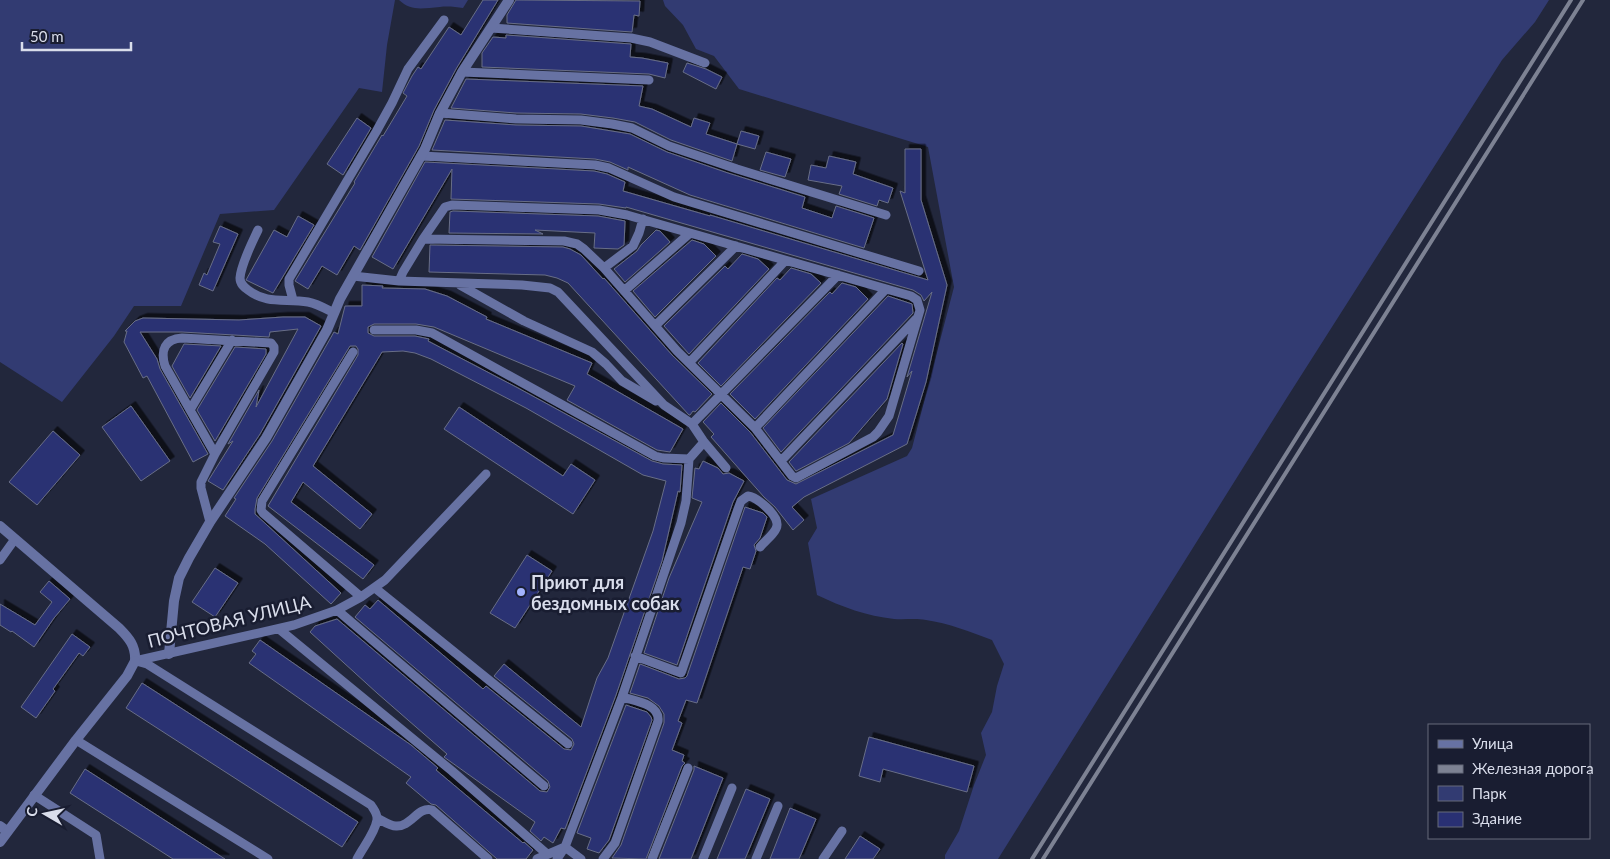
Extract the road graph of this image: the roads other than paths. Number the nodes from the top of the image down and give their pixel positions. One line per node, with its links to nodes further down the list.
1 (509, 0): 3 (street)
2 (444, 20): 24 (lane)
3 (491, 28): 4 (lane); 5 (street)
4 (705, 63)
5 (462, 72): 6 (lane); 7 (street)
6 (649, 80)
7 (440, 113): 8 (street); 9 (lane)
8 (420, 156): 17 (lane); 19 (street)
9 (886, 215)
10 (643, 219): 12 (lane); 13 (lane); 16 (lane)
11 (258, 230): 24 (lane)
12 (690, 232): 14 (lane); 23 (lane)
13 (423, 239): 16 (lane); 20 (lane)
14 (736, 246): 15 (lane); 27 (lane)
15 (785, 260): 18 (lane); 31 (lane)
16 (604, 268): 23 (lane)
17 (919, 271)
18 (838, 275): 22 (lane); 32 (lane)
19 (353, 276): 20 (lane); 25 (street)
20 (399, 281): 21 (lane)
21 (457, 283): 33 (lane); 33 (lane)
22 (886, 289): 26 (lane); 36 (lane)
23 (624, 291): 27 (lane)
24 (293, 300): 25 (lane)
25 (334, 312): 43 (street)
26 (918, 317): 40 (lane); 40 (lane)
27 (656, 325): 31 (lane)
28 (374, 330): 39 (lane)
29 (232, 340): 34 (lane); 34 (lane); 38 (lane)
30 (353, 352): 49 (lane)
31 (689, 363): 32 (lane)
32 (722, 394): 35 (lane); 36 (lane)
33 (664, 405): 35 (lane)
34 (190, 410): 38 (lane)
35 (692, 424): 37 (lane)
36 (755, 428): 40 (lane)
37 (704, 442): 39 (lane); 41 (lane)
38 (215, 454): 43 (lane)
39 (689, 459): 53 (lane)
40 (781, 461)
41 (726, 468)
42 (486, 474): 48 (lane, ПОЧТОВАЯ УЛИЦА)
43 (210, 522): 52 (street)
44 (0, 526): 45 (street)
45 (15, 539): 47 (lane); 54 (street)
46 (760, 547): 53 (lane)
47 (0, 560)
48 (375, 588): 49 (lane, ПОЧТОВАЯ УЛИЦА); 57 (lane)
49 (362, 597): 50 (lane, ПОЧТОВАЯ УЛИЦА)
50 (337, 610): 51 (lane, ПОЧТОВАЯ УЛИЦА); 59 (lane)
51 (279, 629): 52 (lane, ПОЧТОВАЯ УЛИЦА); 68 (lane)
52 (169, 654): 54 (lane, ПОЧТОВАЯ УЛИЦА)
53 (635, 656): 55 (lane)
54 (136, 657): 56 (street); 63 (lane)
55 (622, 697): 67 (lane); 76 (lane)
56 (76, 740): 61 (street); 70 (lane)
57 (568, 744)
58 (688, 768): 77 (lane)
59 (544, 786)
60 (732, 788): 78 (lane)
61 (34, 795): 64 (street); 69 (lane)
62 (778, 806): 79 (lane)
63 (377, 818): 71 (lane); 72 (lane)
64 (4, 829): 66 (street)
65 (842, 831): 80 (lane)
66 (0, 842)
67 (565, 847): 68 (lane); 74 (lane); 75 (lane)
68 (547, 854): 73 (lane)
69 (100, 859)
70 (268, 859)
71 (357, 859)
72 (488, 859)
73 (537, 859)
74 (557, 859)
75 (581, 859)
76 (603, 859)
77 (652, 859)
78 (703, 859)
79 (756, 859)
80 (823, 859)

